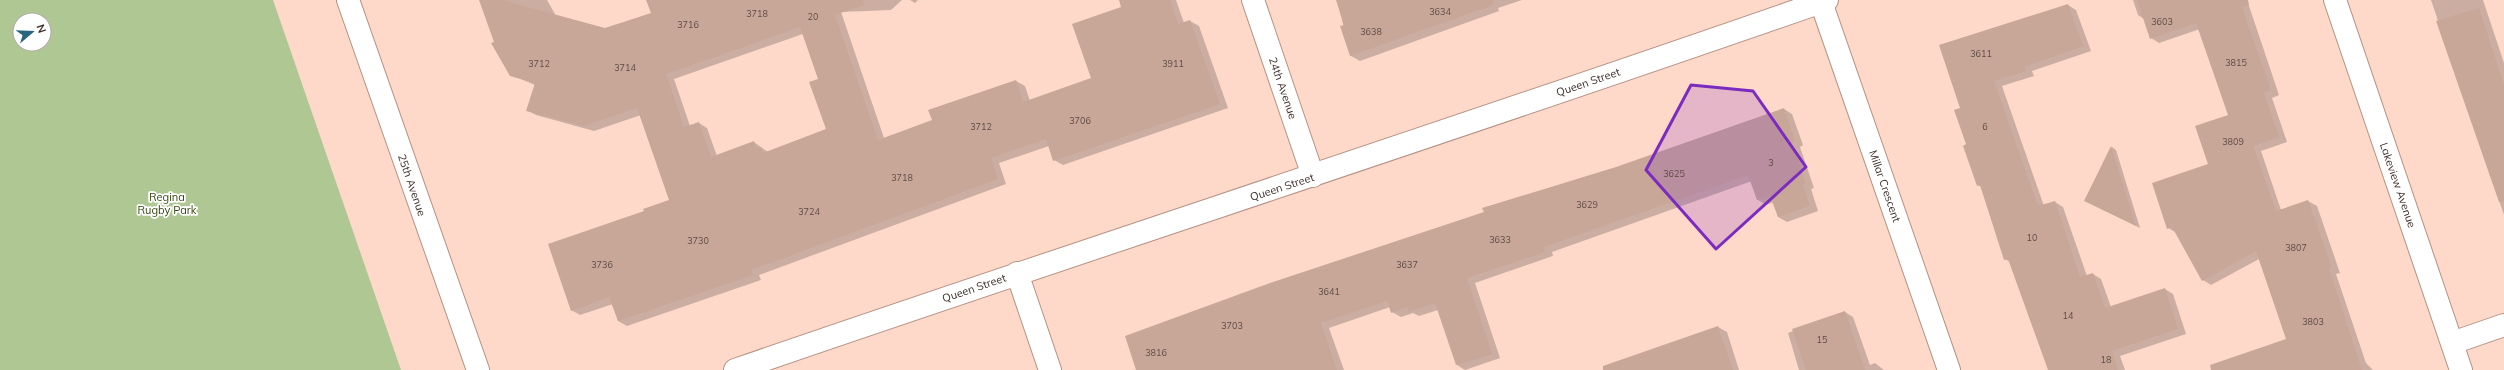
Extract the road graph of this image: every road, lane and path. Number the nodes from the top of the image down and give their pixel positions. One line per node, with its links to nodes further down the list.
1 (348, 0): 9 (street, 25th Avenue)
2 (1253, 0): 5 (street, 24th Avenue)
3 (2335, 0): 8 (street, Lakeview Avenue)
4 (1824, 1): 5 (street, Queen Street); 12 (street, Millar Crescent)
5 (1313, 176): 6 (street, Queen Street)
6 (1017, 273): 10 (street, Queen Street); 11 (street)
7 (2504, 325): 8 (street)
8 (2452, 343): 13 (street, Lakeview Avenue)
9 (478, 370)
10 (735, 370)
11 (1050, 370)
12 (1949, 370)
13 (2461, 370)

